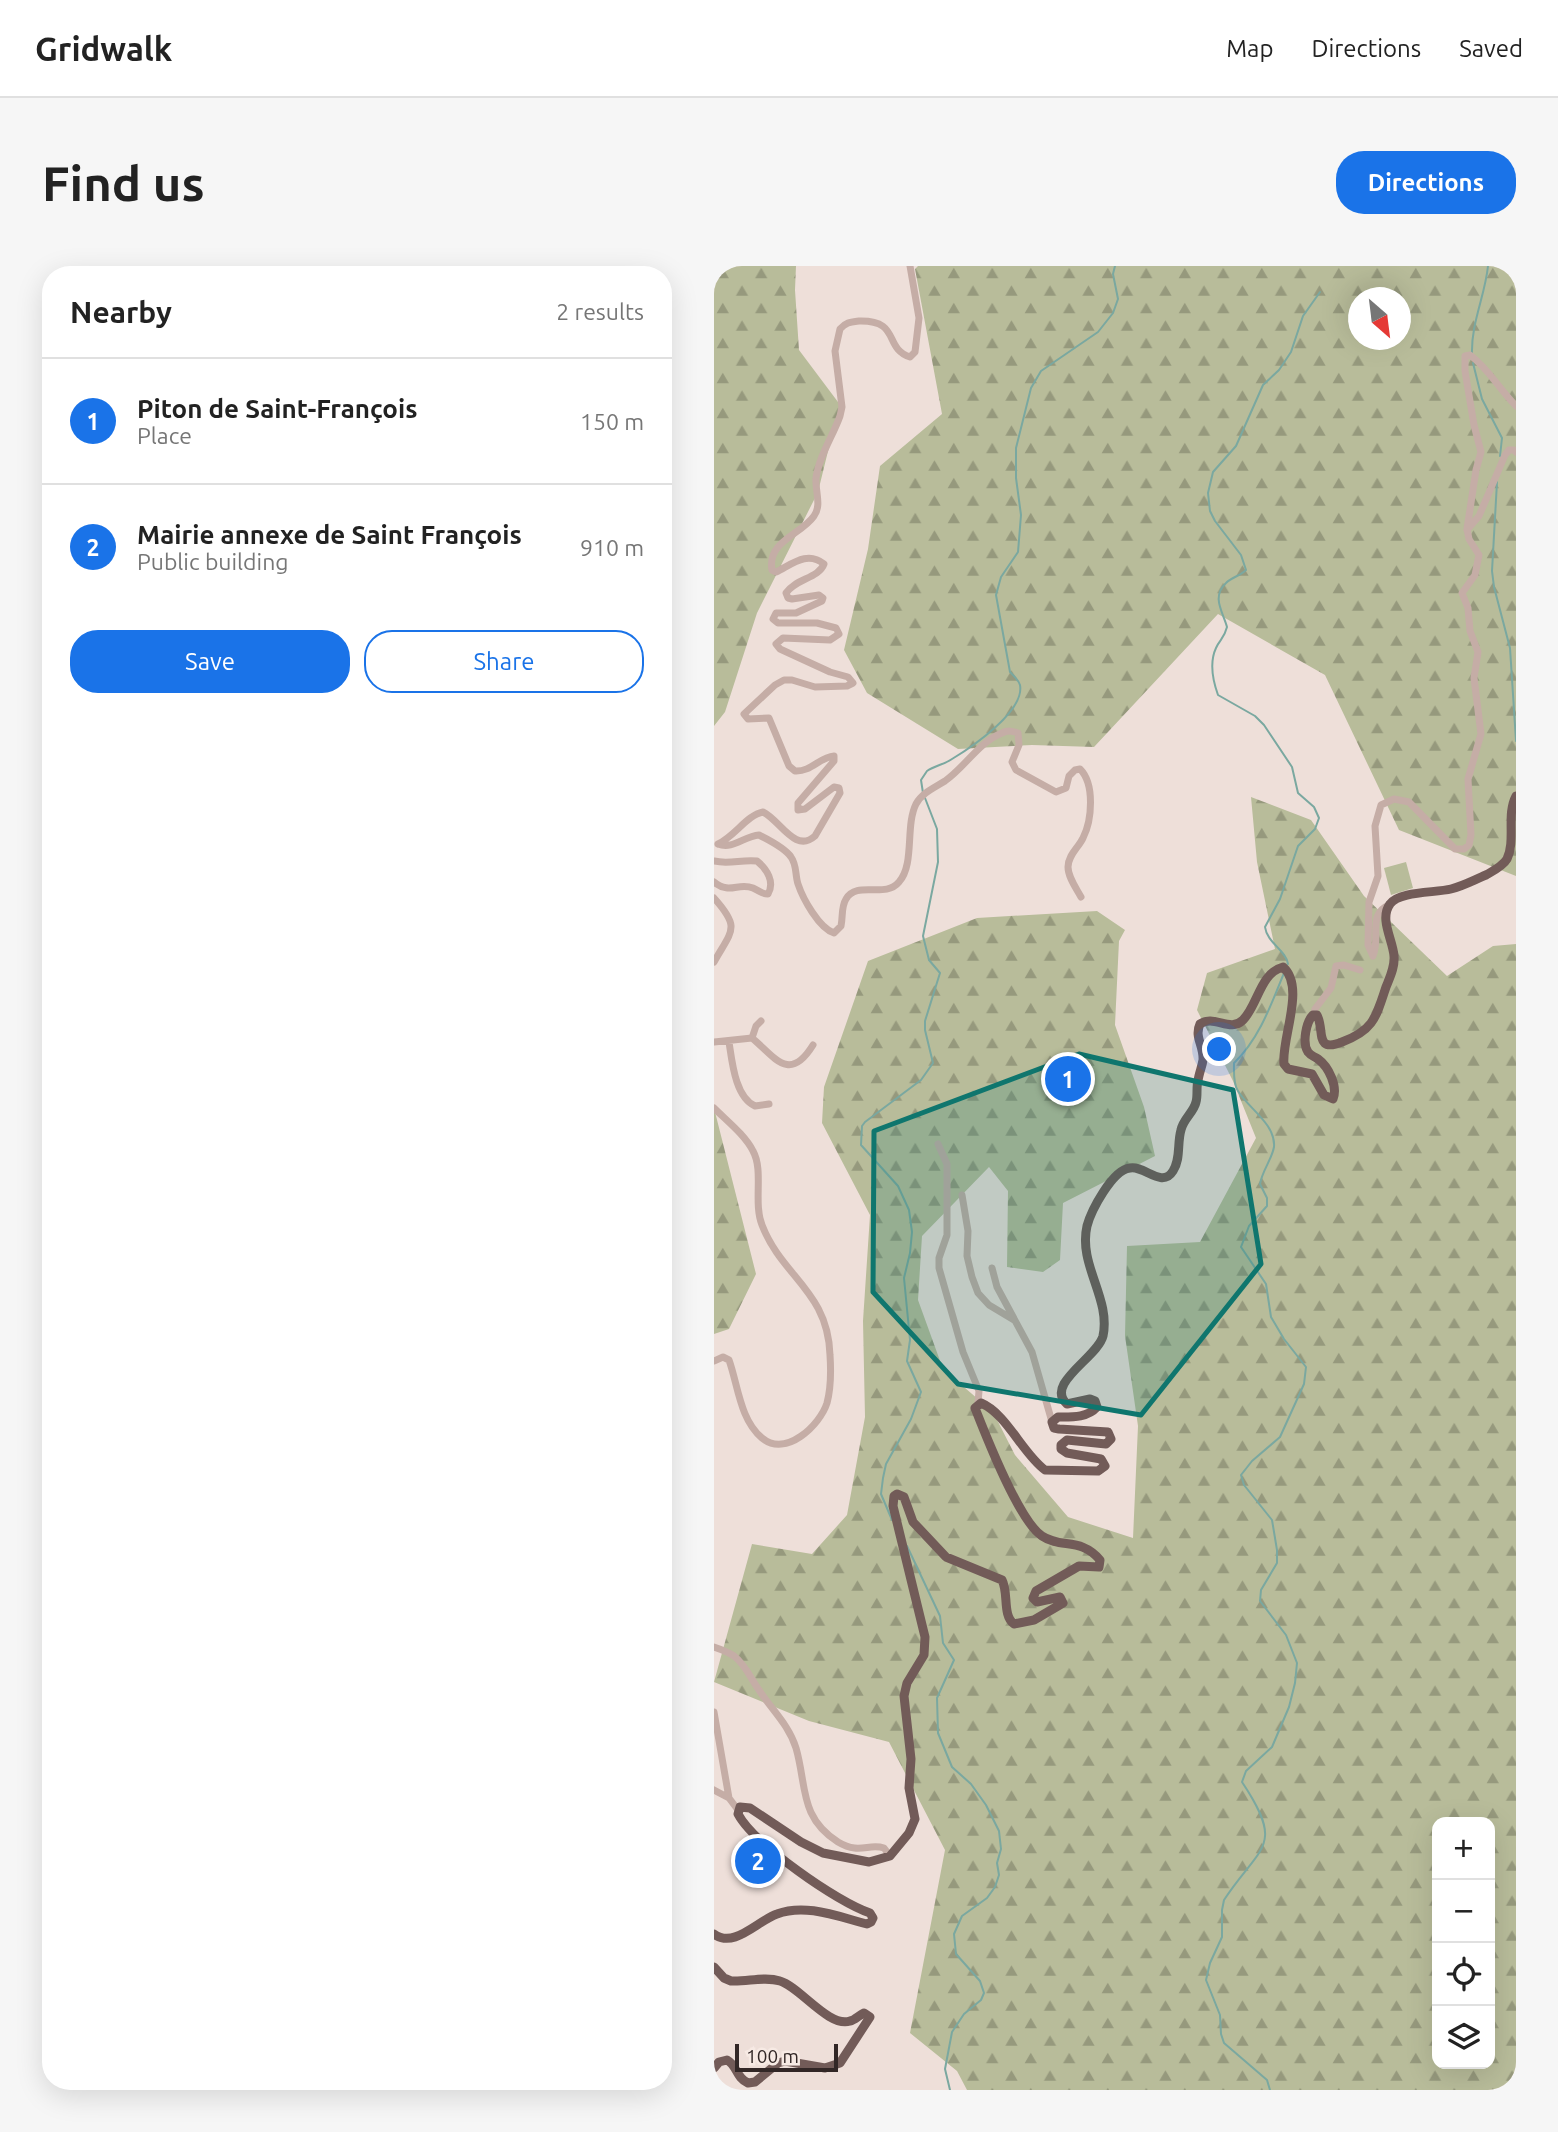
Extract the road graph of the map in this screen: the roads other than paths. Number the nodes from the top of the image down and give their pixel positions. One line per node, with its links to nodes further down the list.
1 (910, 266): 6 (street)
2 (1516, 406): 4 (street)
3 (1516, 452): 4 (street)
4 (1467, 530): 11 (street)
5 (1516, 796): 11 (main road)
6 (716, 844): 9 (street)
7 (714, 861): 8 (street)
8 (714, 882)
9 (1080, 897)
10 (714, 898): 12 (street)
11 (1389, 905): 14 (main road)
12 (714, 962)
13 (1360, 970): 14 (street)
14 (1314, 1014): 28 (main road)
15 (761, 1021): 16 (street)
16 (752, 1038): 18 (street); 19 (street)
17 (714, 1042): 18 (street)
18 (729, 1042): 20 (street)
19 (813, 1045)
20 (769, 1104)
21 (714, 1108): 26 (street)
22 (938, 1144): 27 (street)
23 (962, 1195): 25 (street)
24 (992, 1268): 25 (street)
25 (1017, 1323): 28 (street)
26 (714, 1361)
27 (978, 1404): 28 (main road); 34 (main road)
28 (1052, 1422)
29 (714, 1647): 34 (street)
30 (714, 1712): 32 (street)
31 (714, 1790): 32 (street)
32 (729, 1798): 33 (street)
33 (738, 1810): 34 (main road); 35 (main road)
34 (890, 1857)
35 (714, 1934)
36 (714, 1967): 37 (main road)
37 (714, 2067)

